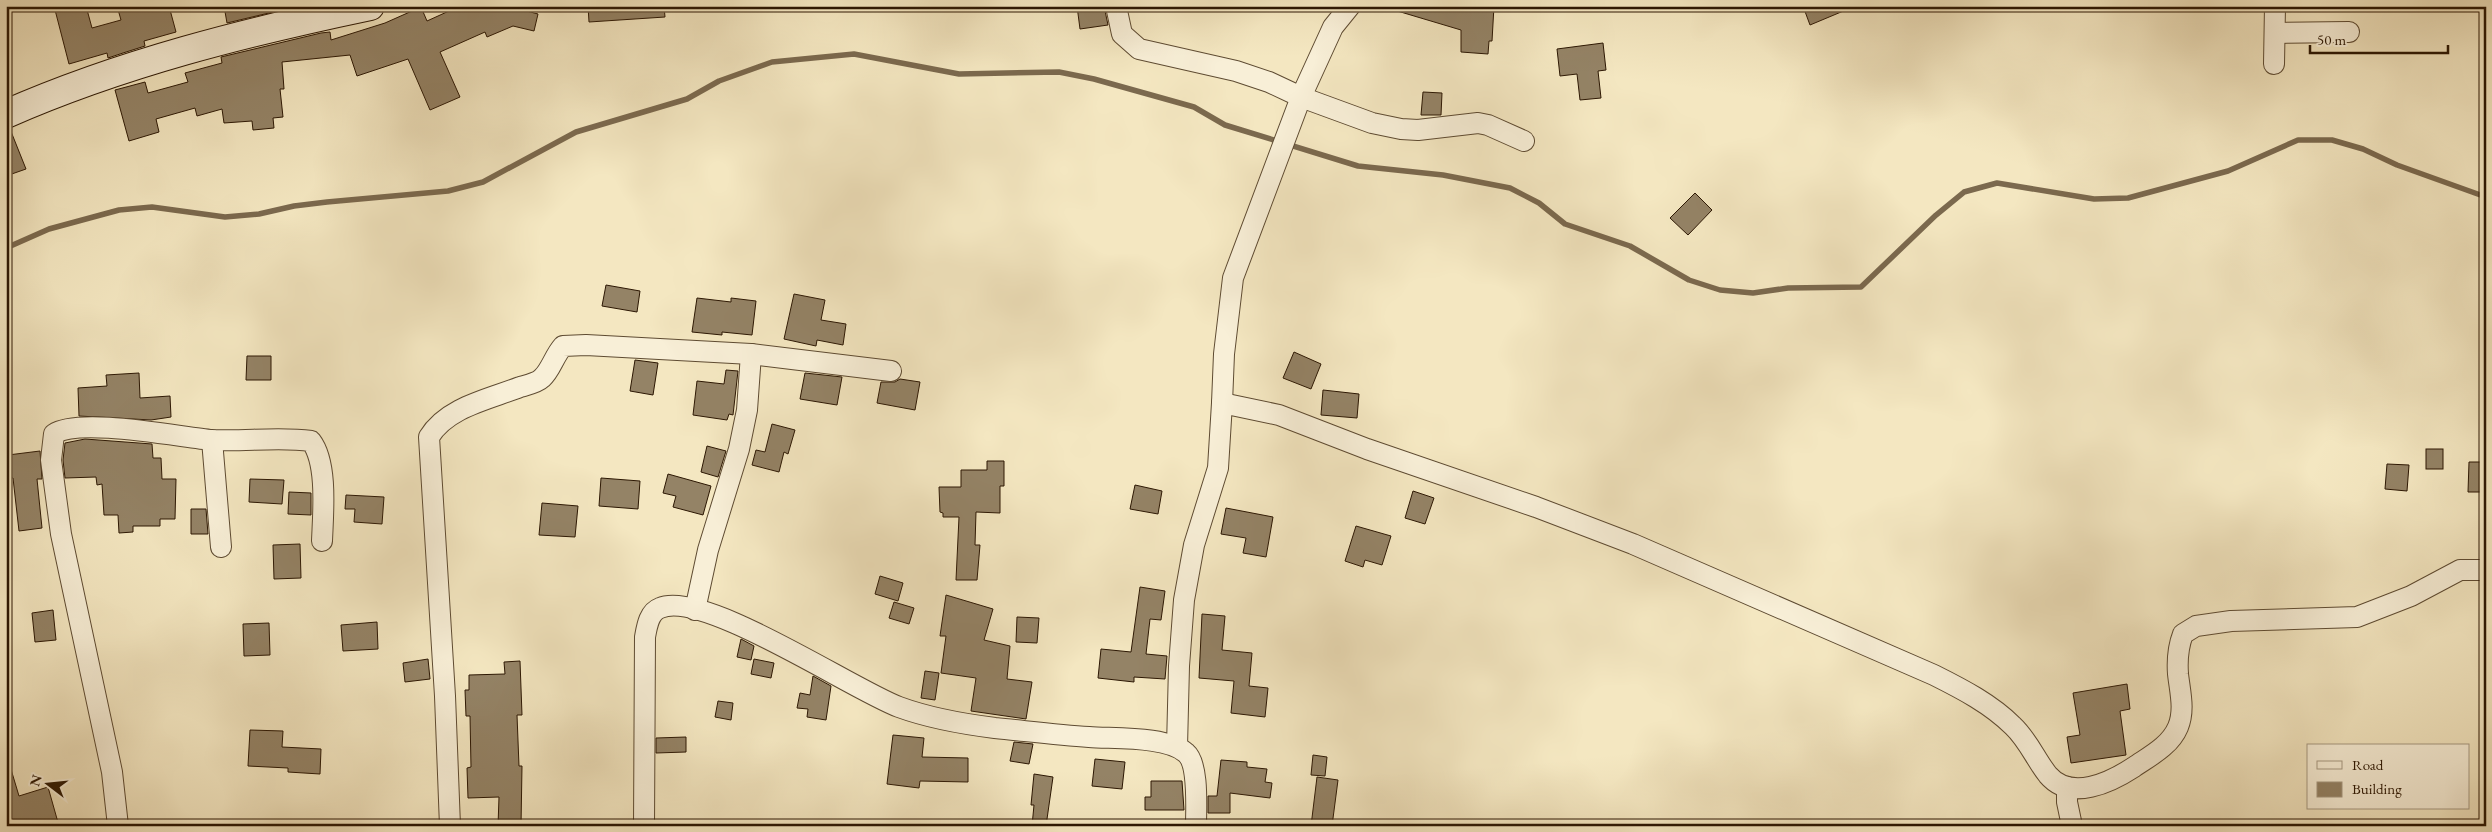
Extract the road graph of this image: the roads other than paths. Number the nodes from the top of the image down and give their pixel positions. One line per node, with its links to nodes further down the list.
1 (370, 6): 9 (street)
2 (1116, 6): 8 (street)
3 (1350, 6): 8 (street)
4 (2275, 6): 6 (street)
5 (2349, 32): 6 (street)
6 (2275, 33): 7 (street)
7 (2274, 64)
8 (1301, 97): 10 (street); 13 (street)
9 (6, 114)
10 (1524, 141)
11 (751, 354): 12 (street); 18 (street); 22 (street)
12 (891, 370)
13 (1222, 403): 19 (street); 20 (street)
14 (212, 440): 15 (street); 16 (street); 21 (street)
15 (322, 541)
16 (221, 547)
17 (2486, 570): 20 (street)
18 (695, 610): 19 (street); 23 (street)
19 (1178, 747): 24 (street)
20 (2068, 787): 25 (street)
21 (118, 826)
22 (450, 826)
23 (644, 826)
24 (1196, 826)
25 (2072, 826)

